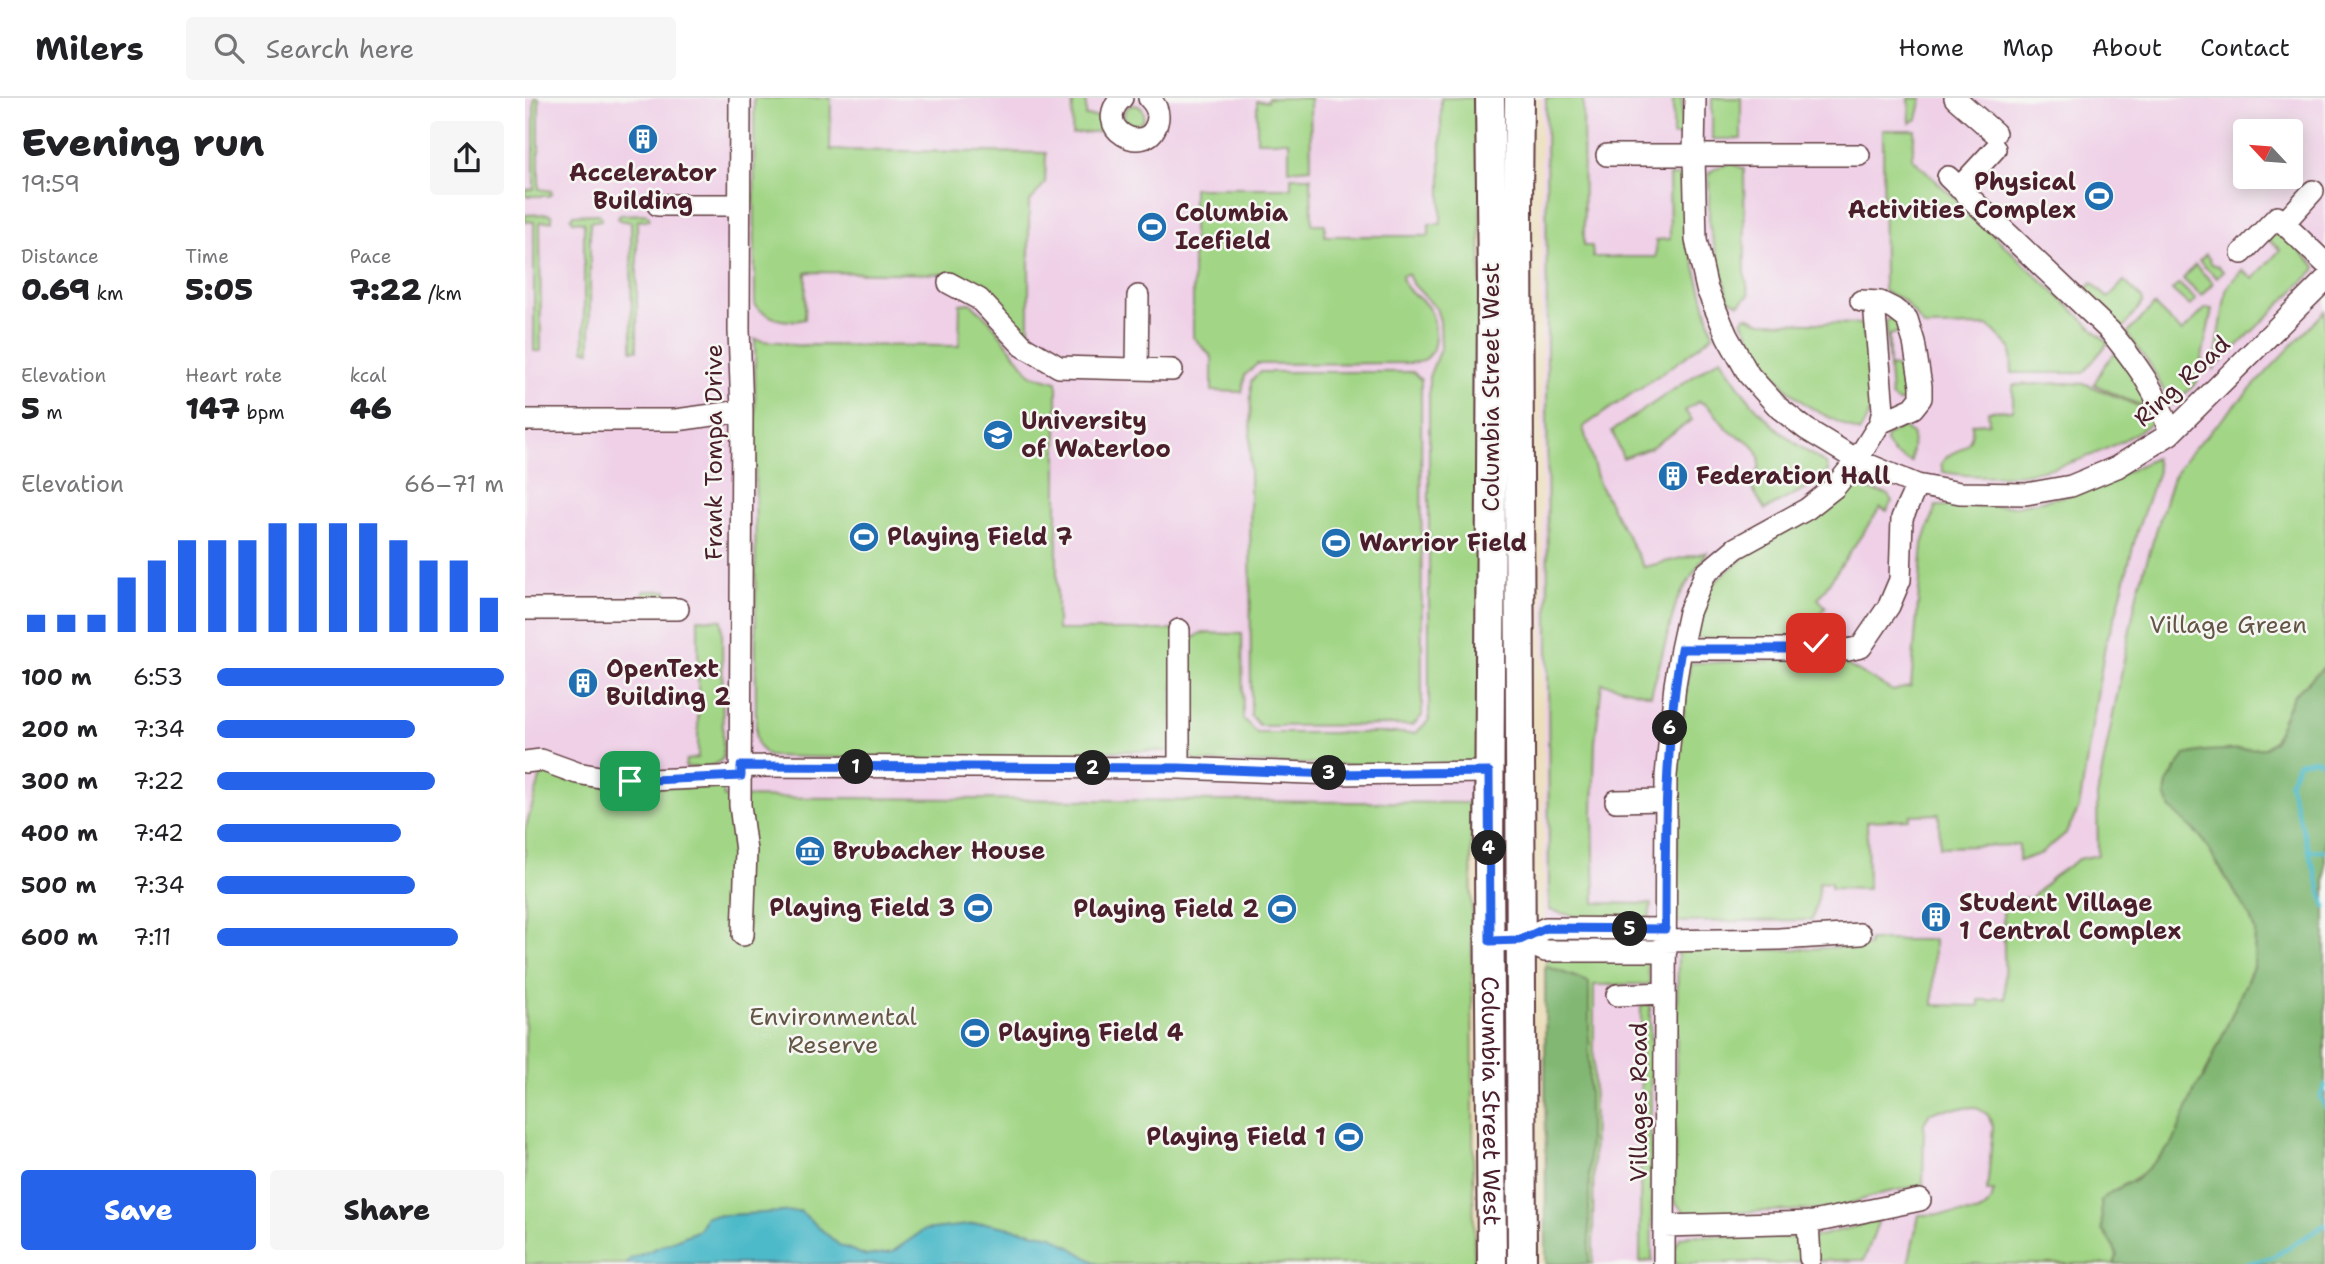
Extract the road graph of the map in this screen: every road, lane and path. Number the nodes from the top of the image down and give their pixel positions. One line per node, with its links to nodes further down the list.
1 (740, 98): 13 (street, Frank Tompa Drive)
2 (1122, 98): 3 (street)
3 (1149, 98)
4 (1490, 98): 19 (main road, Columbia Street West)
5 (1519, 98): 19 (main road, Columbia Street West)
6 (1695, 98): 10 (street, Ring Road)
7 (1955, 98): 26 (street)
8 (1607, 155): 10 (street)
9 (1859, 155): 10 (street)
10 (1694, 156): 27 (street, Ring Road)
11 (2313, 191): 14 (street)
12 (658, 205): 13 (street)
13 (739, 205): 23 (street, Frank Tompa Drive)
14 (2284, 223): 15 (street); 16 (street)
15 (2242, 253)
16 (2325, 264)
17 (2325, 280): 26 (street, Ring Road)
18 (949, 283): 21 (street)
19 (1506, 286): 36 (main road, Columbia Street West); 41 (main road, Columbia Street West)
20 (1138, 296): 21 (street)
21 (1137, 369): 22 (street)
22 (1172, 370)
23 (742, 411): 24 (street); 35 (street, Frank Tompa Drive)
24 (525, 420)
25 (1880, 423): 25 (street); 27 (street, Villages Road)
26 (2170, 434): 28 (street, Ring Road)
27 (1857, 460): 28 (street, Ring Road); 32 (street, Villages Road)
28 (1917, 485): 32 (street)
29 (525, 609): 30 (street)
30 (678, 609)
31 (1179, 630): 34 (street)
32 (1681, 649): 38 (street, Villages Road)
33 (525, 762): 35 (street)
34 (1179, 768): 35 (street); 36 (street)
35 (741, 771): 40 (street, Frank Tompa Drive)
36 (1489, 772): 43 (main road, Columbia Street West)
37 (1616, 800): 38 (street)
38 (1666, 800): 42 (street, Villages Road)
39 (1860, 934): 42 (street)
40 (743, 935)
41 (1520, 940): 42 (street); 43 (street); 51 (main road, Columbia Street West)
42 (1665, 940): 44 (street, Villages Road)
43 (1490, 941): 50 (main road, Columbia Street West)
44 (1665, 993): 45 (street); 48 (street, Villages Road)
45 (1617, 995)
46 (1920, 1200): 47 (street)
47 (1808, 1222): 48 (street); 49 (street)
48 (1664, 1226): 52 (street, Villages Road)
49 (1810, 1258)
50 (1492, 1264)
51 (1522, 1264)
52 (1664, 1264)

